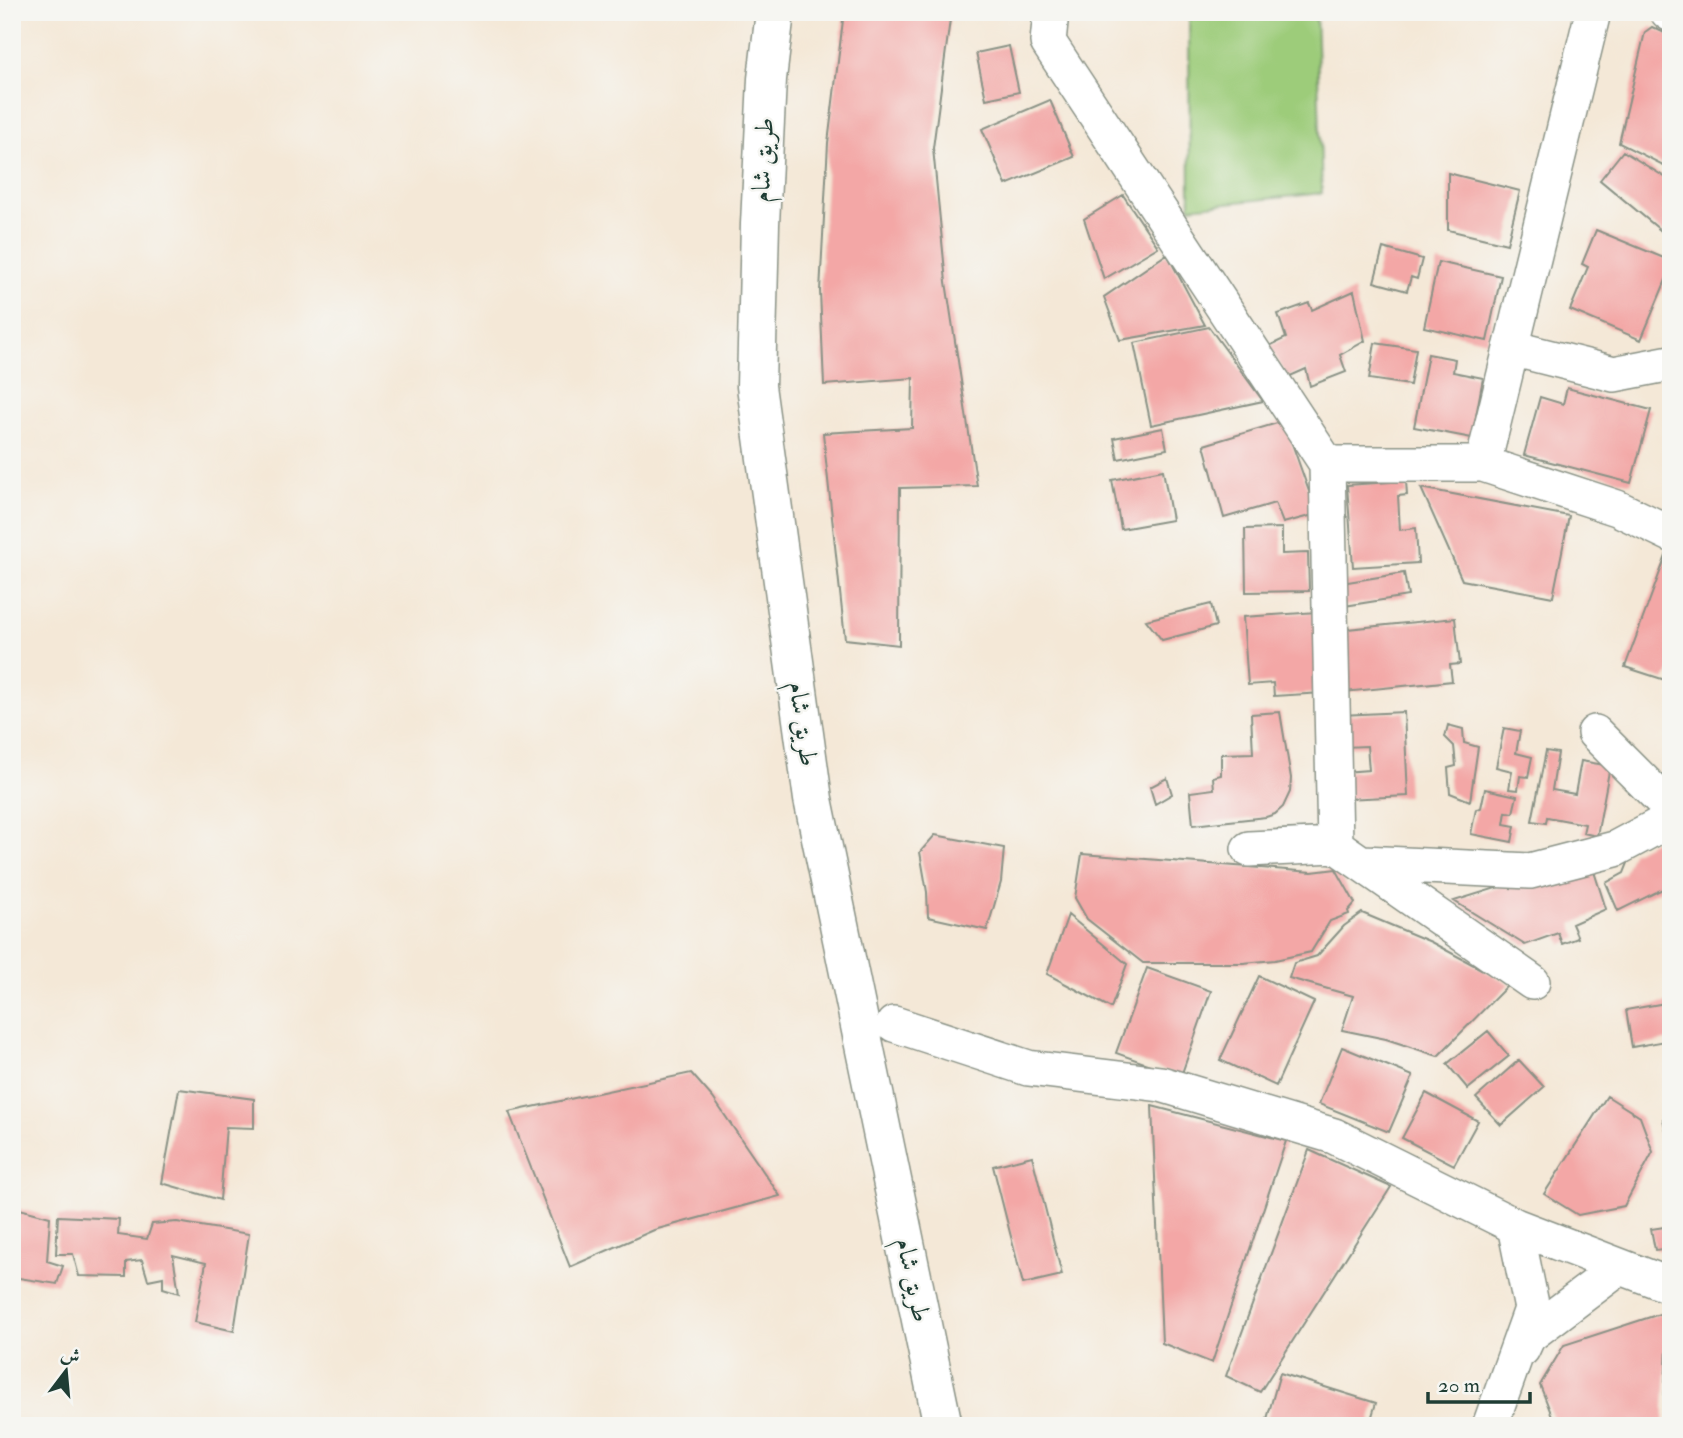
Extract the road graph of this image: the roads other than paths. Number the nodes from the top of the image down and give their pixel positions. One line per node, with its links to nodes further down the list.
1 (775, 12): 19 (main road, طريق شام)
2 (1051, 12): 6 (street)
3 (1593, 12): 4 (street)
4 (1511, 348): 5 (street); 7 (street)
5 (1671, 363)
6 (1327, 464): 7 (street); 13 (street)
7 (1483, 464): 8 (street)
8 (1671, 534)
9 (1595, 733): 10 (street)
10 (1671, 809)
11 (1671, 819): 13 (street)
12 (1249, 849): 13 (street)
13 (1349, 854): 14 (street)
14 (1532, 982)
15 (894, 1024): 16 (street)
16 (1515, 1226): 17 (street); 20 (street)
17 (1620, 1267): 18 (street); 20 (street)
18 (1671, 1286)
19 (943, 1426)
20 (1490, 1426)

